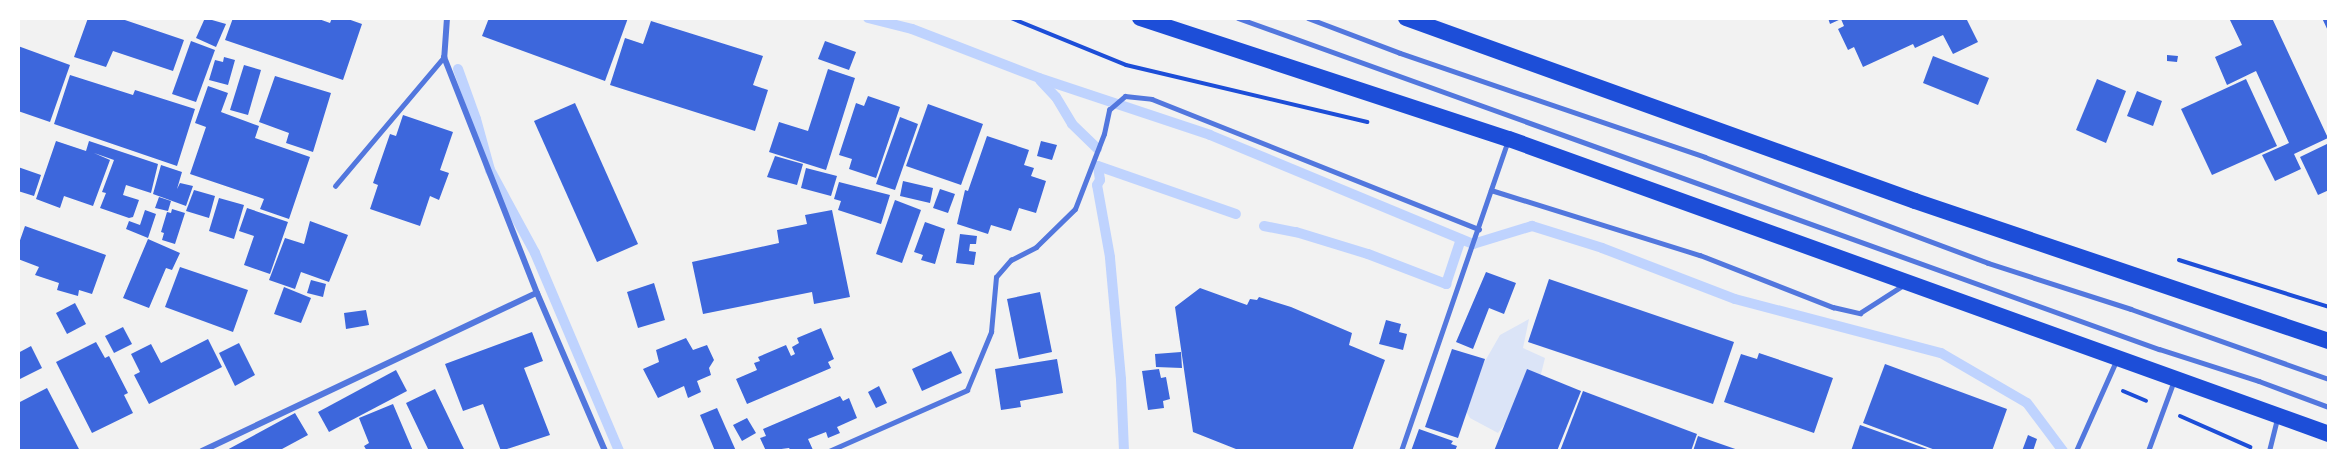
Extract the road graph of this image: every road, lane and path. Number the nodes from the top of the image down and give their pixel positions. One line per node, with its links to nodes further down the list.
1 (447, 18): 7 (street)
2 (1011, 18): 8 (path)
3 (1140, 18): 9 (highway)
4 (1238, 18): 19 (lane)
5 (1308, 18): 17 (lane)
6 (1406, 18): 15 (highway)
7 (444, 57): 10 (lane); 14 (street)
8 (1378, 124)
9 (1509, 139): 11 (lane); 13 (highway)
10 (335, 186)
11 (1491, 190): 12 (lane); 13 (lane)
12 (1479, 229): 24 (lane); 25 (lane)
13 (1907, 283): 16 (highway)
14 (537, 293): 22 (street); 23 (street)
15 (2329, 341)
16 (2117, 359): 18 (highway); 26 (lane)
17 (2329, 379)
18 (2174, 381): 20 (highway); 27 (lane)
19 (2329, 407)
20 (2278, 415): 21 (highway); 28 (lane)
21 (2329, 434)
22 (202, 451)
23 (605, 451)
24 (829, 451)
25 (1401, 451)
26 (2076, 451)
27 (2148, 451)
28 (2269, 451)

